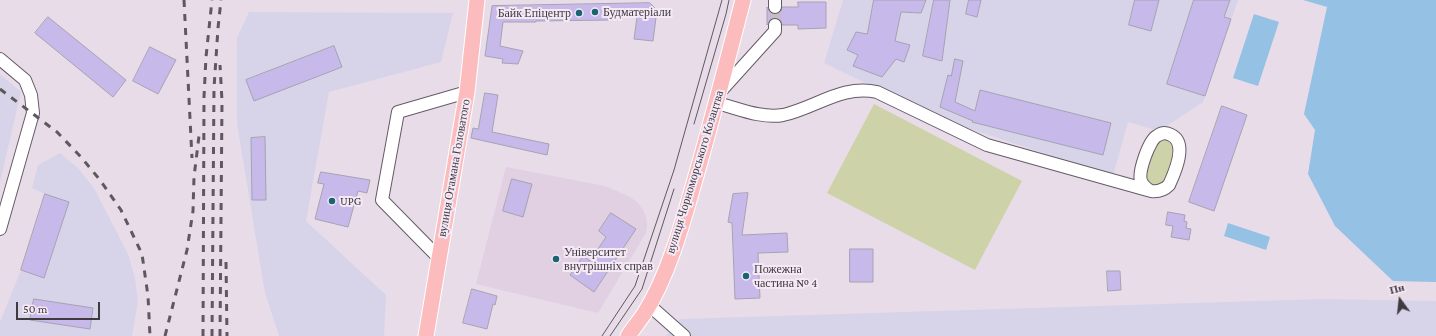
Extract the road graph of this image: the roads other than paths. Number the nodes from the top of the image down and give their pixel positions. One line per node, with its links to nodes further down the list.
1 (476, 0): 5 (main road, вулиця Отамана Головатого)
2 (742, 0): 6 (main road, вулиця Чорноморського Козацтва)
3 (775, 25): 6 (street)
4 (0, 59): 8 (street)
5 (467, 92): 9 (main road, вулиця Отамана Головатого); 9 (street)
6 (718, 98): 7 (street); 10 (main road, вулиця Чорноморського Козацтва)
7 (1151, 191): 7 (street)
8 (0, 229)
9 (439, 258): 11 (main road, вулиця Отамана Головатого)
10 (649, 305): 12 (main road, вулиця Чорноморського Козацтва); 13 (street)
11 (426, 336)
12 (628, 336)
13 (684, 336)

